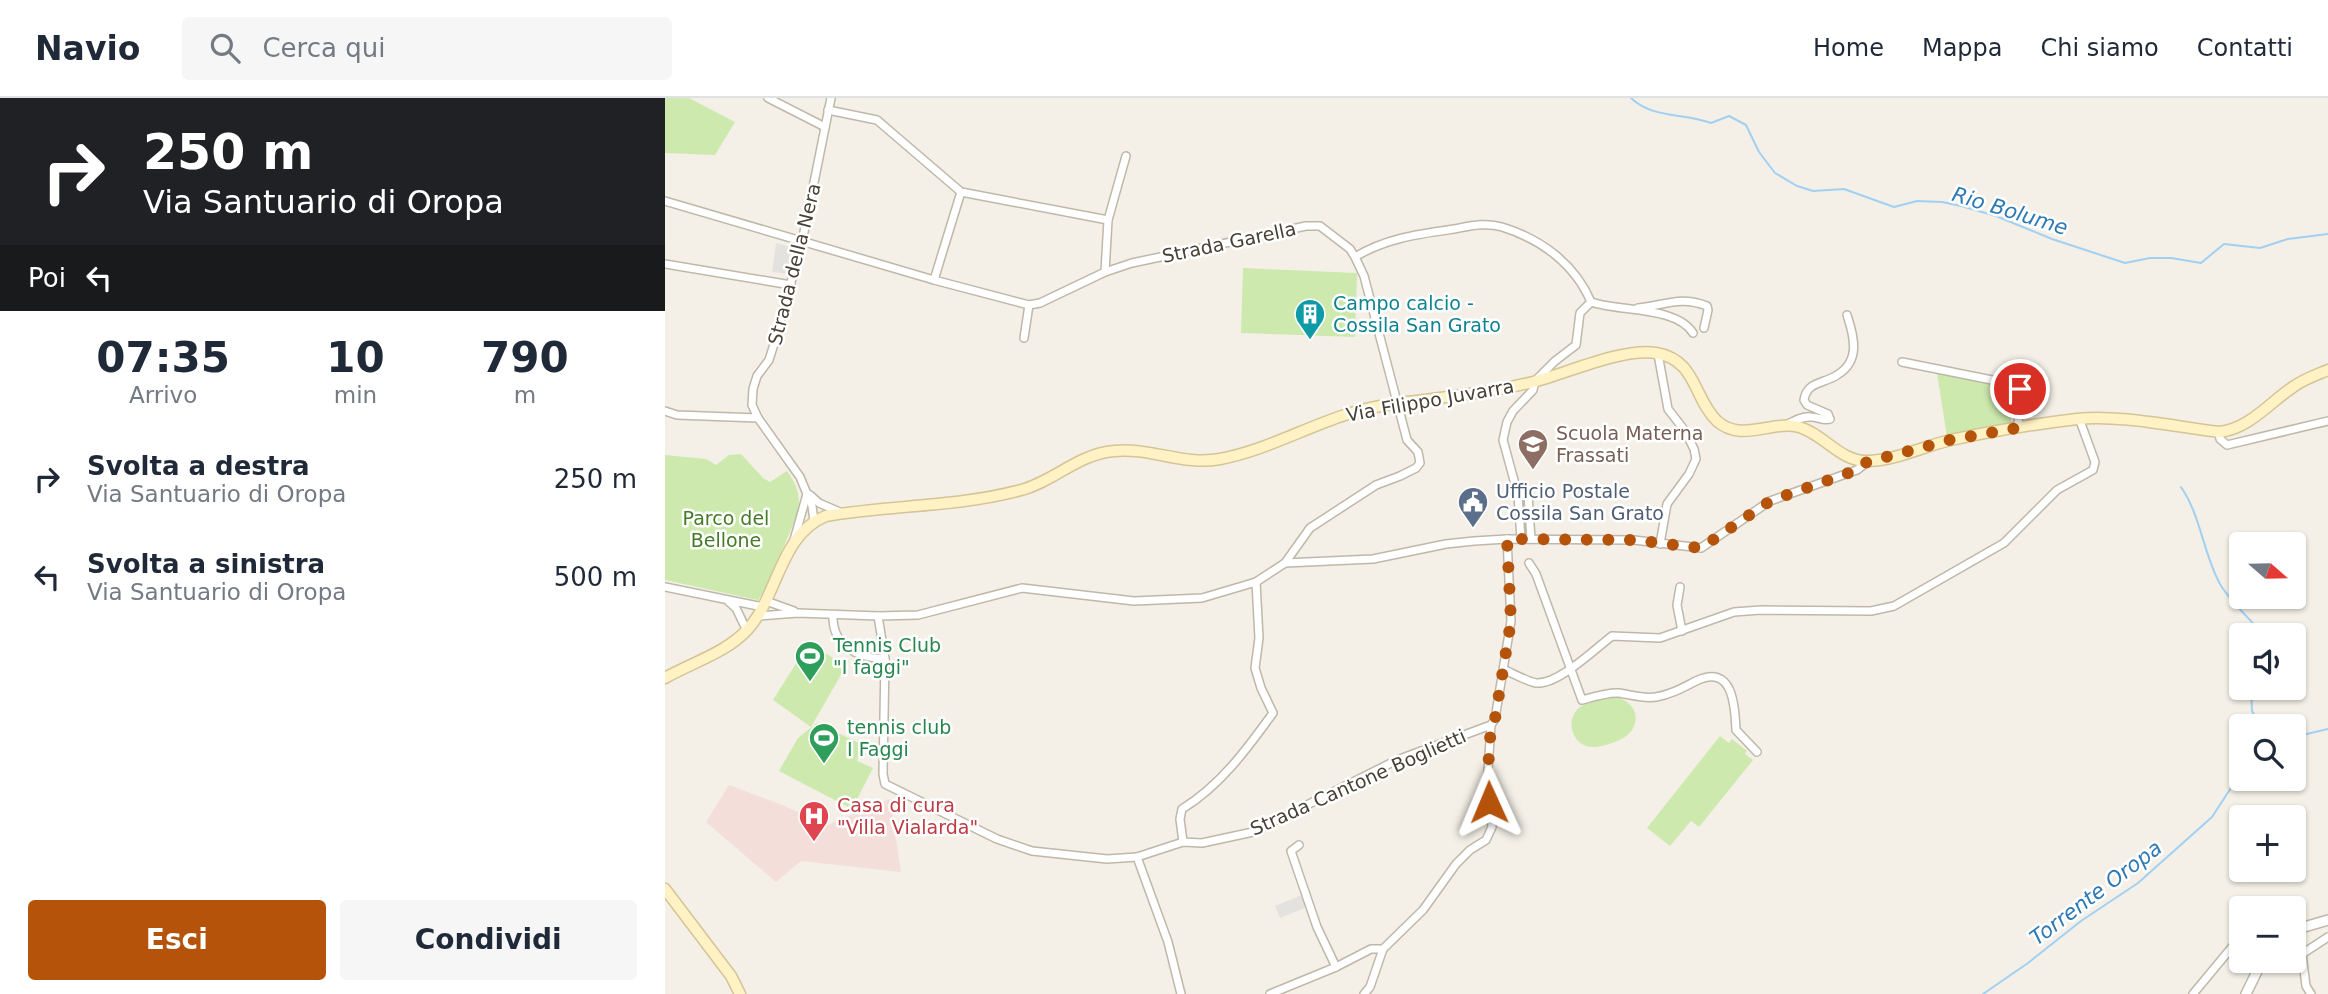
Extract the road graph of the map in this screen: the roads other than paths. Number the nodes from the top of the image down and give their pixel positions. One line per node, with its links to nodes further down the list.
1 (768, 98): 4 (street)
2 (831, 98): 3 (street, Strada della Nera)
3 (828, 110): 4 (street, Strada della Nera); 6 (street)
4 (825, 127): 9 (street, Strada della Nera)
5 (1126, 156): 8 (street)
6 (961, 192): 8 (street); 13 (street)
7 (665, 201): 9 (street)
8 (1108, 220): 12 (street)
9 (802, 242): 13 (street); 14 (street, Strada della Nera)
10 (1356, 257): 12 (street, Strada Garella); 15 (street); 43 (street, Strada Garella)
11 (665, 264): 14 (street)
12 (1105, 272): 16 (street, Strada Garella)
13 (935, 281): 16 (street)
14 (791, 285): 27 (street, Strada della Nera)
15 (1591, 302): 17 (street); 25 (street)
16 (1029, 305): 21 (street)
17 (1626, 309): 19 (street); 20 (street)
18 (1847, 315): 30 (street)
19 (1704, 328)
20 (1693, 333)
21 (1024, 338)
22 (1658, 354): 25 (main road, Via Filippo Juvarra); 30 (main road); 42 (street)
23 (1902, 362): 31 (street)
24 (2328, 370): 32 (main road)
25 (1535, 381): 35 (street); 36 (main road, Via Filippo Juvarra, bridge)
26 (665, 411): 27 (street)
27 (758, 418): 34 (street, Strada della Nera)
28 (2080, 418): 31 (main road); 32 (main road); 54 (street)
29 (2328, 421): 32 (street)
30 (1785, 425): 33 (main road)
31 (2018, 428): 33 (main road)
32 (2219, 432)
33 (1867, 462): 42 (street)
34 (807, 494): 36 (street); 37 (street, Strada della Nera); 41 (street)
35 (1518, 495): 39 (street); 40 (street)
36 (843, 513): 37 (main road, Via Filippo Juvarra)
37 (814, 521): 41 (main road)
38 (1507, 539): 39 (street); 43 (street); 57 (street)
39 (1521, 539): 40 (street)
40 (1531, 539): 42 (street)
41 (794, 542): 49 (main road)
42 (1660, 544)
43 (1285, 563): 45 (street)
44 (1529, 563): 56 (street)
45 (1256, 582): 52 (street); 61 (street)
46 (665, 587): 48 (street)
47 (1680, 587): 54 (street)
48 (722, 598): 49 (street); 53 (street)
49 (763, 608): 50 (street); 50 (street); 53 (main road)
50 (798, 613): 51 (street)
51 (833, 615): 52 (street); 55 (street)
52 (878, 616): 55 (street)
53 (747, 631): 58 (main road)
54 (1682, 631): 56 (street)
55 (885, 659): 63 (street, Strada Cantone Boglietti)
56 (1571, 669): 57 (street); 60 (street)
57 (1505, 670): 59 (street)
58 (665, 678)
59 (1491, 725): 61 (street, Strada Cantone Boglietti); 68 (street)
60 (1757, 752)
61 (1183, 842): 63 (street, Strada Cantone Boglietti)
62 (1299, 845): 70 (street)
63 (1137, 857): 73 (street)
64 (665, 889): 72 (main road)
65 (2328, 920): 66 (street)
66 (2306, 926)
67 (2328, 937): 78 (street)
68 (1383, 949): 70 (street); 75 (street)
69 (2229, 951): 76 (street)
70 (1336, 967): 74 (street)
71 (2256, 973): 77 (street)
72 (740, 994)
73 (1181, 994)
74 (1270, 994)
75 (1364, 994)
76 (2193, 994)
77 (2246, 994)
78 (2311, 994)

